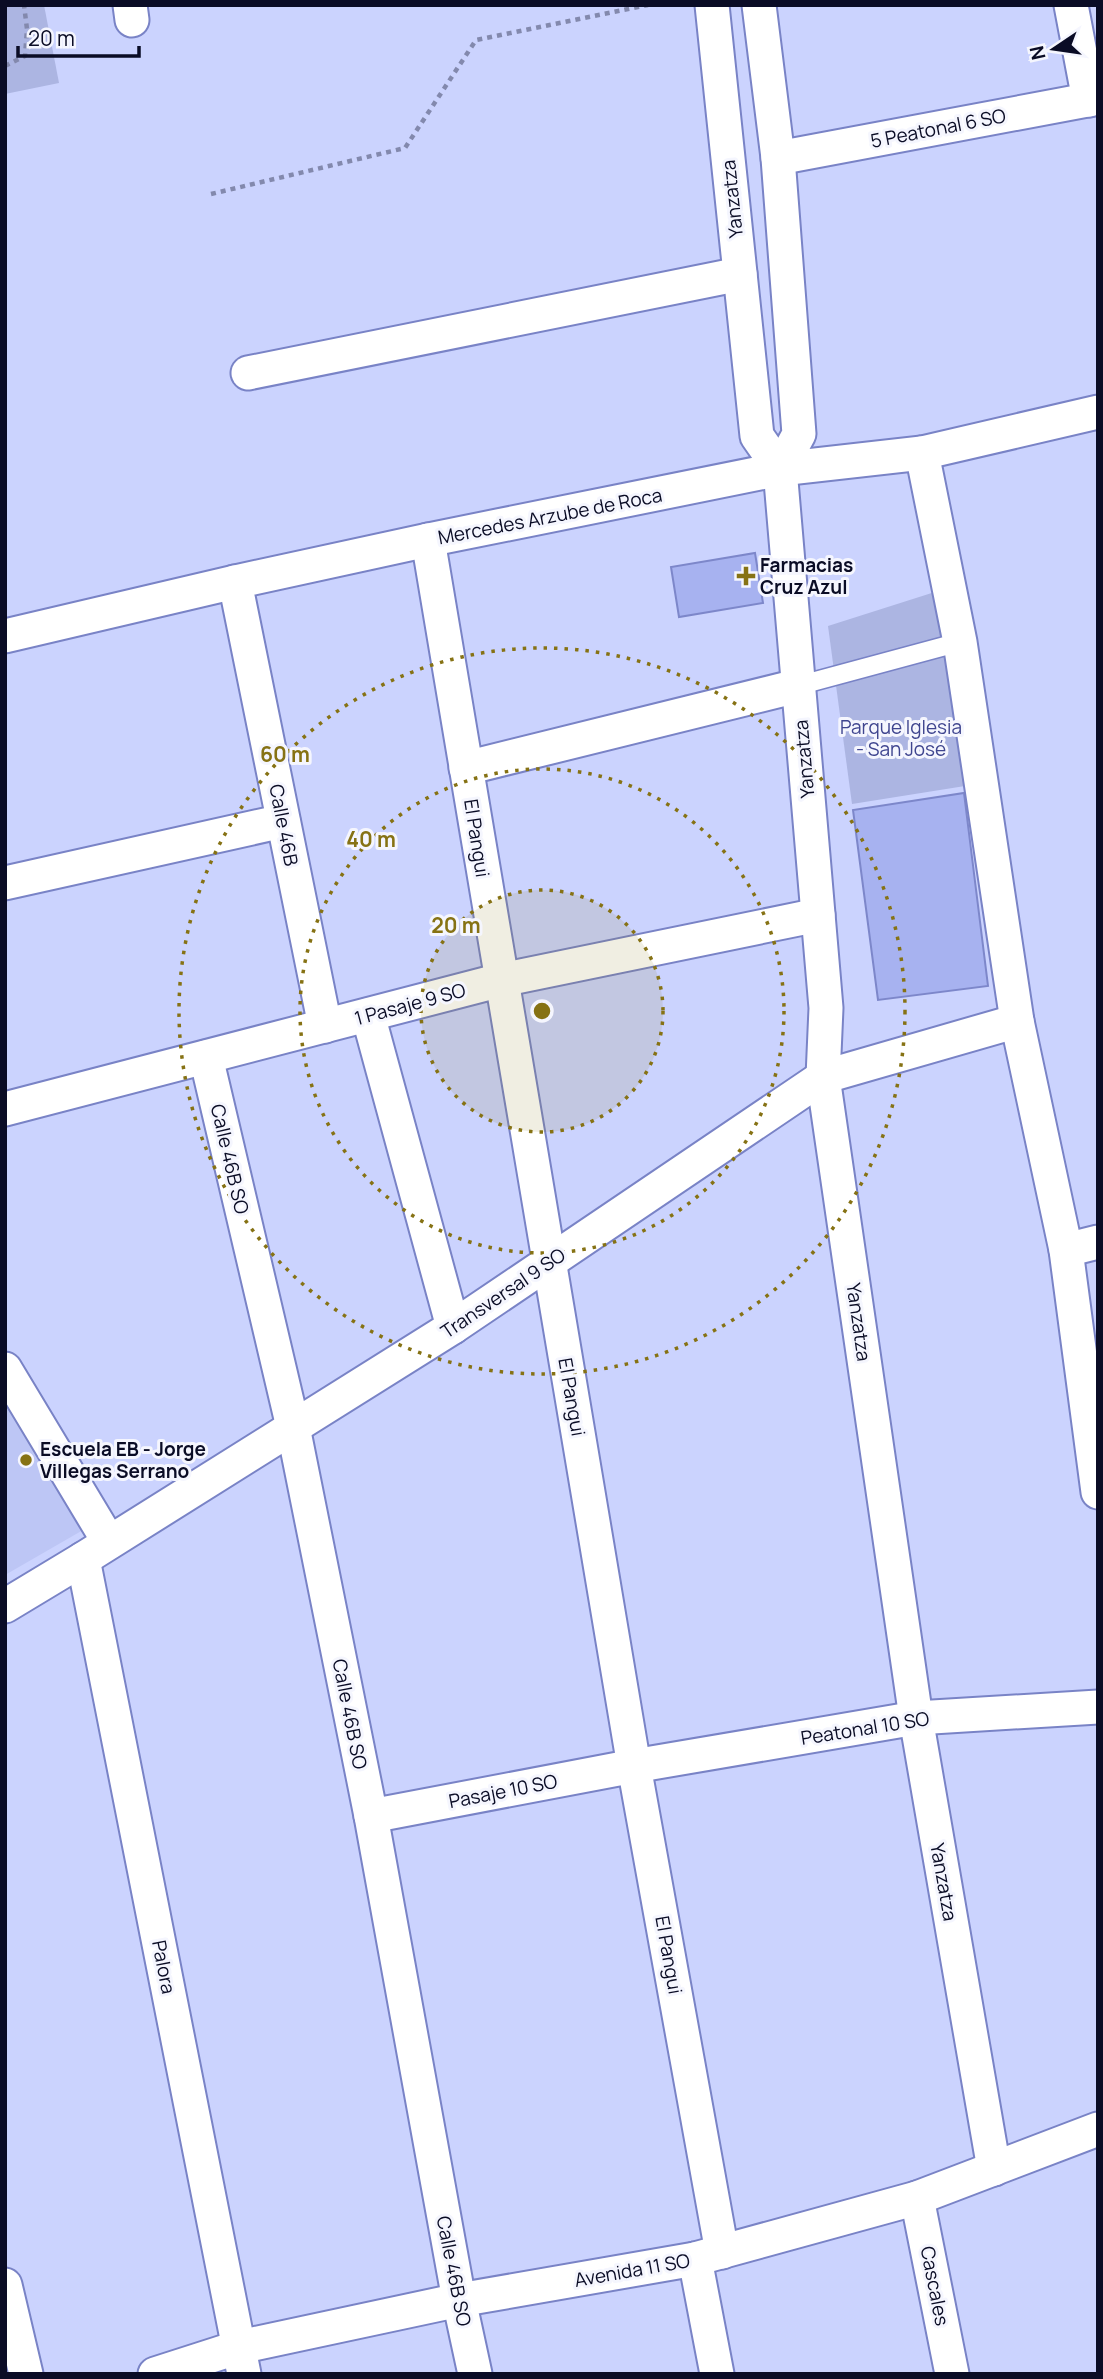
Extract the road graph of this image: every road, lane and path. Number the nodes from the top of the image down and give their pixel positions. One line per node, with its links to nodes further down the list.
1 (24, 5): 6 (path)
2 (648, 5): 9 (path)
3 (712, 5): 10 (street, Yanzatza)
4 (759, 5): 8 (street)
5 (1071, 5): 7 (street)
6 (5, 66)
7 (1094, 99): 8 (street, 5 Peatonal 6 SO)
8 (778, 158): 14 (street)
9 (211, 194)
10 (740, 274): 11 (street); 14 (street, Yanzatza)
11 (248, 373)
12 (1098, 412): 13 (street, Mercedes Arzube de Roca)
13 (922, 453): 14 (street, Mercedes Arzube de Roca); 18 (street)
14 (780, 469): 15 (street, Mercedes Arzube de Roca); 19 (street, Yanzatza)
15 (428, 540): 16 (street, Mercedes Arzube de Roca); 20 (street, El Pangui)
16 (235, 582): 17 (street, Mercedes Arzube de Roca); 21 (street, Calle 46B)
17 (5, 636)
18 (960, 642): 19 (lane); 26 (street)
19 (797, 686): 20 (street); 23 (street, Yanzatza)
20 (466, 768): 24 (street, El Pangui)
21 (283, 821): 22 (street); 27 (street, Calle 46B)
22 (5, 883)
23 (818, 915): 24 (street, 1 Pasaje 9 SO); 29 (street, Yanzatza)
24 (501, 979): 25 (street, 1 Pasaje 9 SO); 33 (street, El Pangui)
25 (368, 1015): 27 (street, 1 Pasaje 9 SO); 34 (street)
26 (1017, 1021): 29 (street, Transversal 9 SO); 32 (street)
27 (325, 1026): 28 (street, 1 Pasaje 9 SO)
28 (206, 1057): 30 (street, 1 Pasaje 9 SO); 36 (street, Calle 46B SO)
29 (823, 1077): 33 (street, Transversal 9 SO); 41 (street, Yanzatza)
30 (5, 1110)
31 (1098, 1242): 32 (street)
32 (1066, 1250): 37 (street)
33 (549, 1263): 34 (street, Transversal 9 SO); 42 (street, El Pangui)
34 (453, 1327): 36 (street, Transversal 9 SO)
35 (5, 1369): 38 (street, Palora)
36 (293, 1427): 38 (street, Transversal 9 SO); 43 (street, Calle 46B SO)
37 (1098, 1492)
38 (96, 1551): 39 (street, Transversal 9 SO); 50 (street, Palora)
39 (5, 1606)
40 (1098, 1707): 41 (street, Peatonal 10 SO)
41 (916, 1718): 42 (street, Peatonal 10 SO); 45 (street, Yanzatza)
42 (634, 1766): 43 (street, Pasaje 10 SO); 47 (street, El Pangui)
43 (371, 1816): 49 (street, Calle 46B SO)
44 (1098, 2129): 45 (street, Avenida 11 SO)
45 (994, 2169): 46 (street, Avenida 11 SO)
46 (917, 2198): 47 (street, Avenida 11 SO); 55 (street, Cascales)
47 (709, 2255): 49 (street, Avenida 11 SO); 54 (street, El Pangui)
48 (5, 2285): 51 (street)
49 (459, 2300): 50 (street, Avenida 11 SO); 53 (street, Calle 46B SO)
50 (241, 2361): 52 (street, Avenida 11 SO)
51 (26, 2374)
52 (155, 2374)
53 (475, 2374)
54 (717, 2374)
55 (953, 2374)

